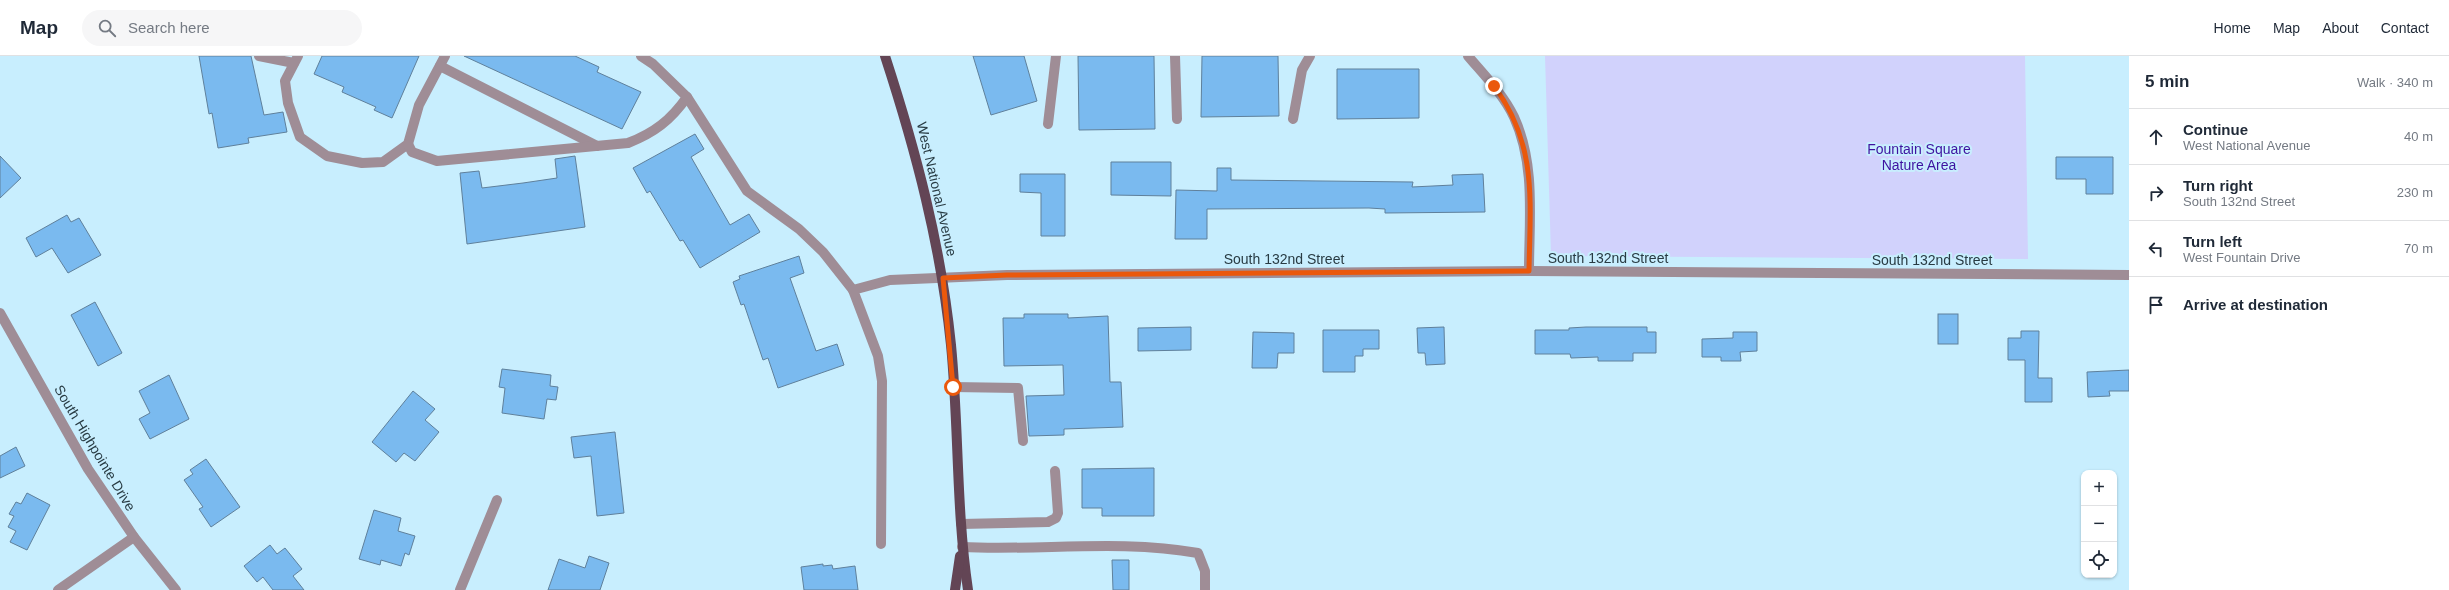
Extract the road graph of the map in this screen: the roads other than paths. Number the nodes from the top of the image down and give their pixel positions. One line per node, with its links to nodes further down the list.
1 (259, 56): 9 (street)
2 (445, 56): 10 (street)
3 (640, 56): 11 (street)
4 (886, 56): 19 (main road, West National Avenue)
5 (1056, 56): 14 (street)
6 (1175, 56): 12 (street)
7 (1310, 56): 13 (street)
8 (1468, 56): 17 (street)
9 (296, 59): 15 (street)
10 (440, 66): 15 (street); 16 (street)
11 (687, 98): 16 (street); 20 (street)
12 (1177, 119)
13 (1294, 119)
14 (1048, 124)
15 (408, 144): 16 (street)
16 (597, 146)
17 (1529, 271): 18 (street, South 132nd Street); 19 (street, South 132nd Street)
18 (2129, 275)
19 (943, 278): 20 (street, South 132nd Street); 22 (main road, West National Avenue)
20 (853, 290): 28 (street)
21 (0, 313): 27 (street, South Highpointe Drive)
22 (953, 387): 23 (street); 26 (main road, West National Avenue)
23 (1023, 441)
24 (1055, 471): 26 (street)
25 (497, 500): 32 (street)
26 (961, 524): 29 (main road, West National Avenue)
27 (134, 537): 30 (street); 31 (street, South Highpointe Drive)
28 (881, 544)
29 (962, 547): 33 (main road, West National Avenue); 34 (main road, West National Avenue); 35 (street)
30 (58, 590)
31 (176, 590)
32 (460, 590)
33 (955, 590)
34 (968, 590)
35 (1205, 590)

